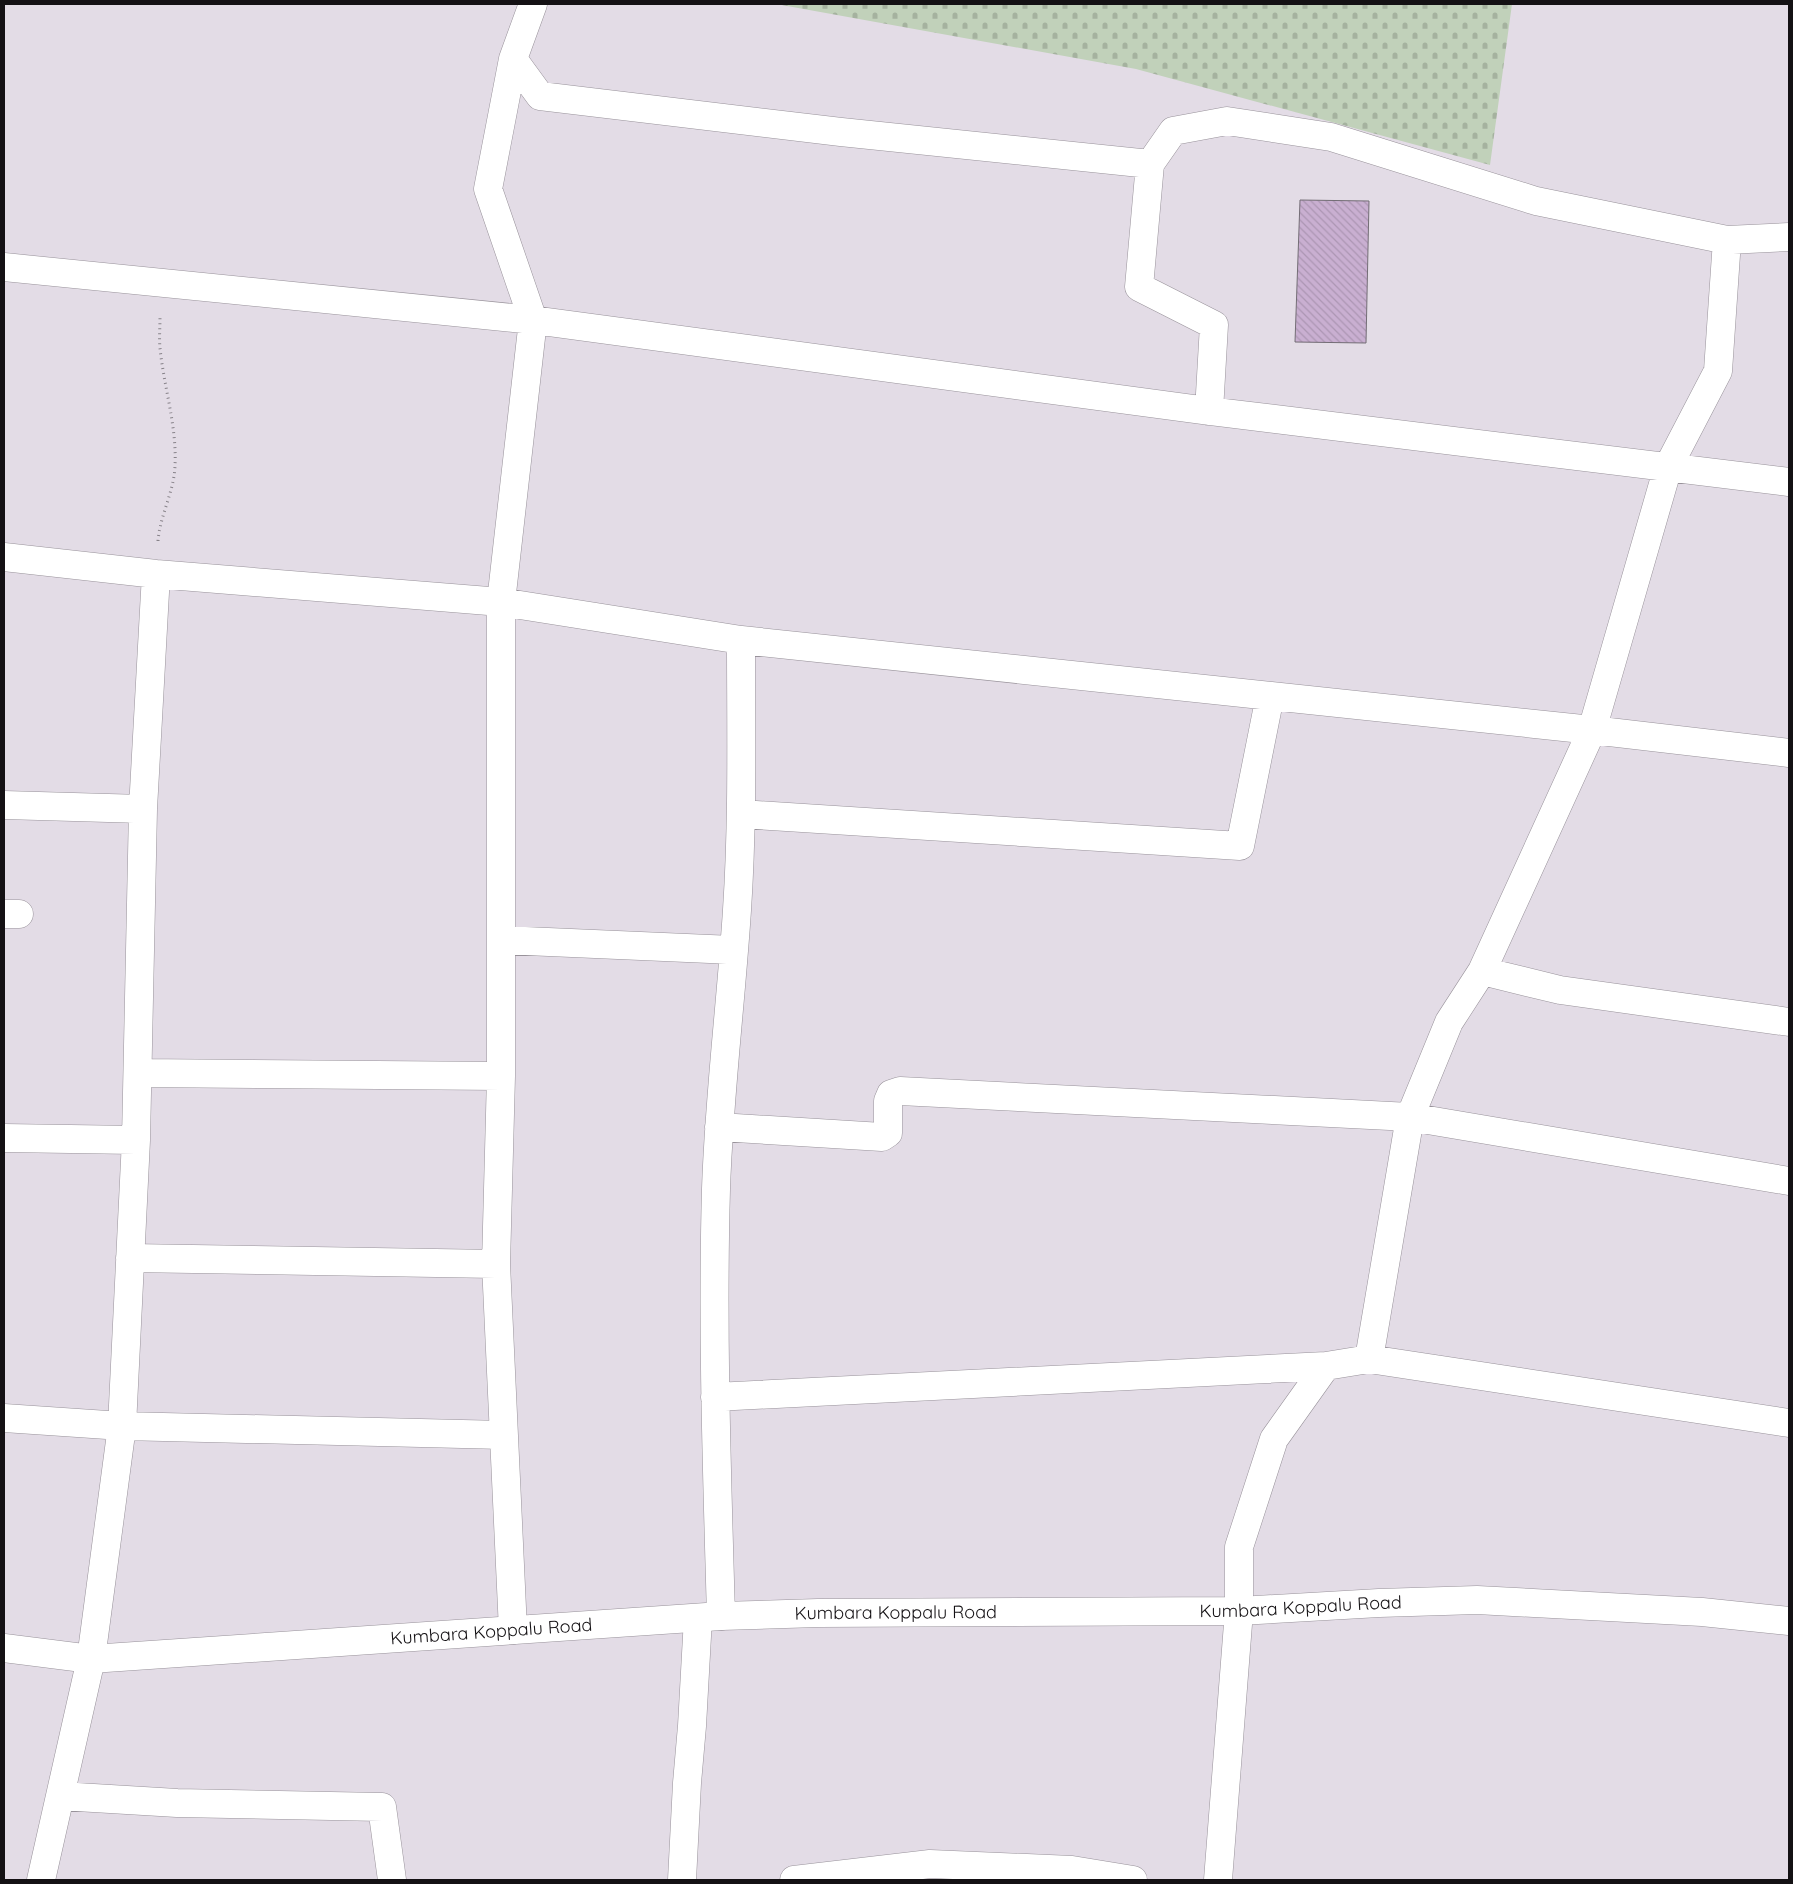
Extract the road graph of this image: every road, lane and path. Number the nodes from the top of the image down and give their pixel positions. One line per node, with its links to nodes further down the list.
1 (533, 4): 2 (street)
2 (513, 59): 3 (street); 8 (street)
3 (1150, 164): 5 (street); 9 (street)
4 (1789, 238): 5 (street)
5 (1727, 240): 10 (street)
6 (4, 267): 7 (street)
7 (169, 284): 8 (street); 13 (path)
8 (533, 320): 9 (street); 14 (street)
9 (1209, 411): 10 (street)
10 (1668, 467): 11 (street); 17 (street)
11 (1789, 482)
12 (4, 557): 13 (street)
13 (156, 574): 14 (street); 20 (street)
14 (501, 602): 15 (street); 22 (street)
15 (741, 640): 16 (street); 21 (street)
16 (1270, 696): 17 (street); 21 (street)
17 (1592, 730): 18 (street); 24 (street)
18 (1789, 753)
19 (4, 805): 20 (street)
20 (143, 809): 26 (street)
21 (741, 814): 23 (street)
22 (501, 940): 23 (street); 27 (street)
23 (733, 950): 29 (street)
24 (1482, 971): 25 (street); 28 (street)
25 (1789, 1022)
26 (138, 1073): 27 (street); 31 (street)
27 (501, 1076): 34 (street)
28 (1410, 1117): 29 (street); 32 (street); 35 (street)
29 (719, 1127): 37 (street)
30 (4, 1138): 31 (street)
31 (136, 1140): 33 (street)
32 (1789, 1181)
33 (130, 1258): 34 (street); 40 (street)
34 (496, 1264): 41 (street)
35 (1369, 1359): 36 (street); 39 (street)
36 (1326, 1366): 37 (street); 42 (street)
37 (715, 1397): 43 (street)
38 (4, 1418): 40 (street)
39 (1789, 1423)
40 (122, 1426): 41 (street); 47 (street)
41 (504, 1435): 45 (street)
42 (1239, 1611): 43 (street, Kumbara Koppalu Road); 44 (street, Kumbara Koppalu Road); 55 (street)
43 (709, 1617): 45 (street, Kumbara Koppalu Road); 52 (street)
44 (1789, 1621)
45 (513, 1630): 47 (street, Kumbara Koppalu Road)
46 (4, 1648): 47 (street, Kumbara Koppalu Road)
47 (91, 1659): 48 (street)
48 (60, 1796): 50 (street); 51 (street)
49 (930, 1872): 53 (street); 54 (street)
50 (41, 1880)
51 (392, 1880)
52 (682, 1880)
53 (794, 1880)
54 (1133, 1880)
55 (1218, 1880)

